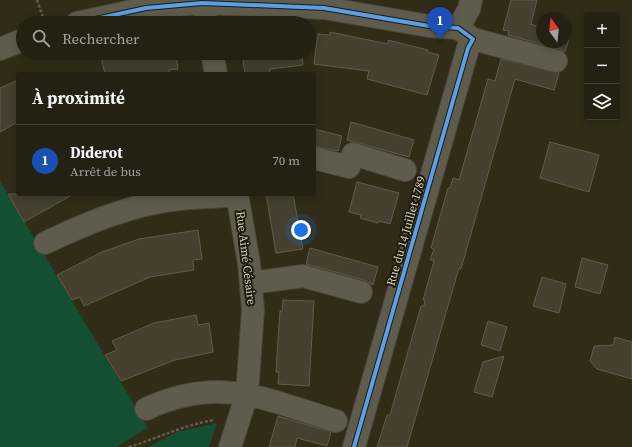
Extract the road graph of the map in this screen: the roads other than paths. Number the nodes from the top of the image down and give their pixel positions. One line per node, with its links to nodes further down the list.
1 (471, 0): 5 (street, Rue du 14 Juillet 1789)
2 (351, 6): 3 (street); 5 (street)
3 (204, 9): 4 (street)
4 (109, 16)
5 (466, 33): 9 (street); 22 (street, Rue du 14 Juillet 1789)
6 (16, 43): 7 (street)
7 (0, 49)
8 (213, 60): 10 (street)
9 (556, 61)
10 (216, 72)
11 (316, 159): 12 (street)
12 (405, 170)
13 (222, 196): 15 (street)
14 (237, 196): 16 (street, Rue Aimé Césaire)
15 (45, 244)
16 (251, 283): 17 (street); 18 (street, Rue Aimé Césaire)
17 (361, 292)
18 (247, 394): 19 (street); 20 (street); 21 (street, Rue Aimé Césaire)
19 (146, 409)
20 (336, 421)
21 (230, 447)
22 (354, 447)

